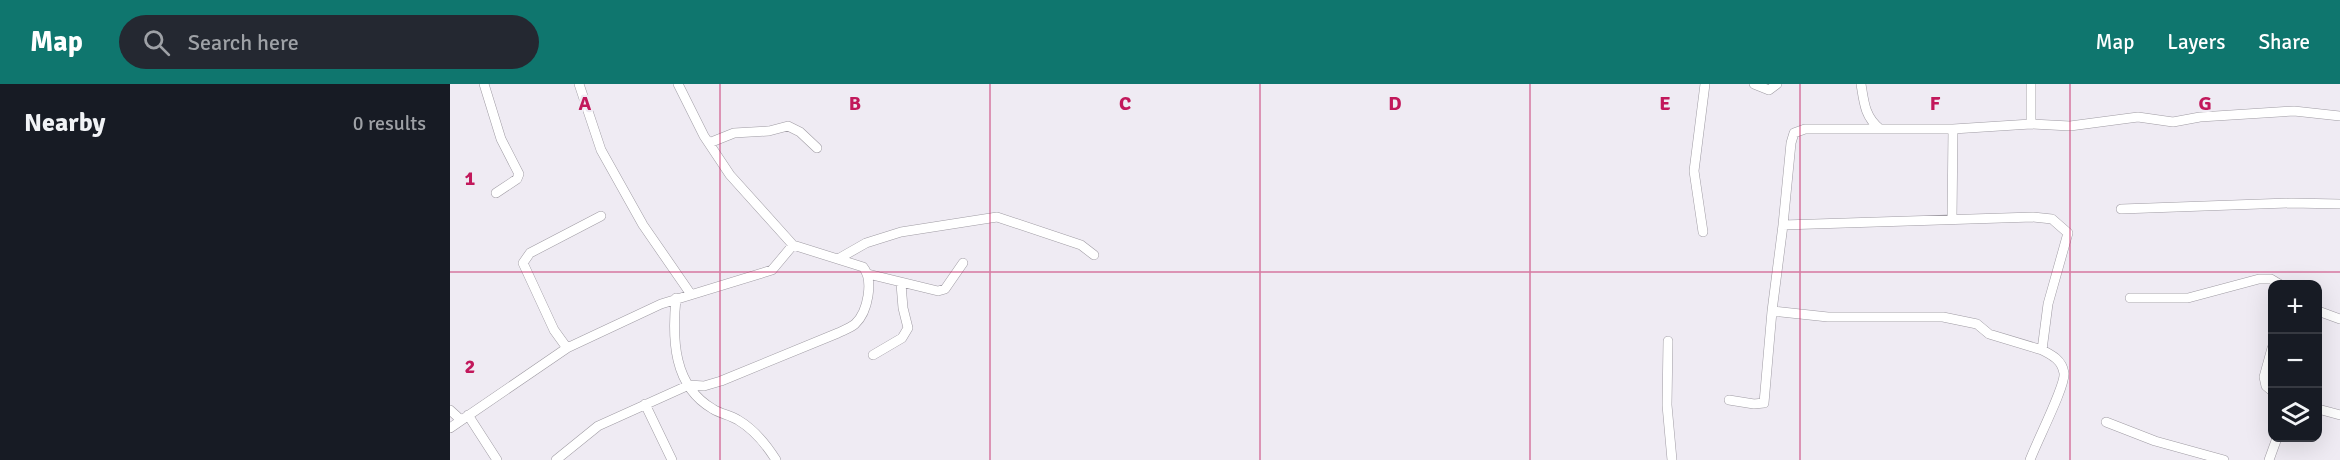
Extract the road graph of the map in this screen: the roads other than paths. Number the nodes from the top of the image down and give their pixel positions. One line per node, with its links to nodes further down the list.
1 (484, 84): 15 (street)
2 (579, 84): 29 (street)
3 (678, 84): 13 (street)
4 (1705, 84): 21 (street)
5 (1754, 84): 6 (street)
6 (1777, 84)
7 (1861, 84): 12 (street)
8 (2031, 84): 10 (street)
9 (2340, 116): 10 (street)
10 (2031, 124): 11 (street)
11 (1953, 129): 12 (street); 19 (street)
12 (1881, 130): 20 (street)
13 (709, 143): 14 (street); 22 (street)
14 (817, 148)
15 (496, 193)
16 (2340, 204): 17 (street)
17 (2121, 209)
18 (601, 216): 36 (street)
19 (1952, 219): 20 (street); 37 (street)
20 (1783, 225): 32 (street)
21 (1703, 232)
22 (793, 245): 24 (street); 29 (street)
23 (1094, 255): 24 (street)
24 (838, 259): 26 (street)
25 (963, 263): 28 (street)
26 (868, 274): 28 (street); 40 (street)
27 (2273, 280): 31 (street)
28 (901, 284): 38 (street)
29 (690, 293): 30 (street)
30 (676, 298): 36 (street); 40 (street)
31 (2130, 298)
32 (1772, 311): 37 (street); 42 (street)
33 (2322, 312): 34 (street)
34 (2340, 319)
35 (1668, 341): 55 (street)
36 (567, 348): 47 (street)
37 (2042, 350): 56 (street)
38 (873, 355)
39 (2268, 362): 41 (street)
40 (688, 386): 43 (street); 54 (street)
41 (2268, 388)
42 (1729, 400)
43 (645, 404): 52 (street); 53 (street)
44 (450, 410): 47 (street)
45 (2322, 410): 46 (street)
46 (2340, 415)
47 (464, 417): 49 (street); 51 (street)
48 (2106, 422): 57 (street)
49 (450, 428)
50 (2276, 442): 58 (street)
51 (497, 460)
52 (556, 460)
53 (672, 460)
54 (776, 460)
55 (1672, 460)
56 (2030, 460)
57 (2224, 460)
58 (2269, 460)

